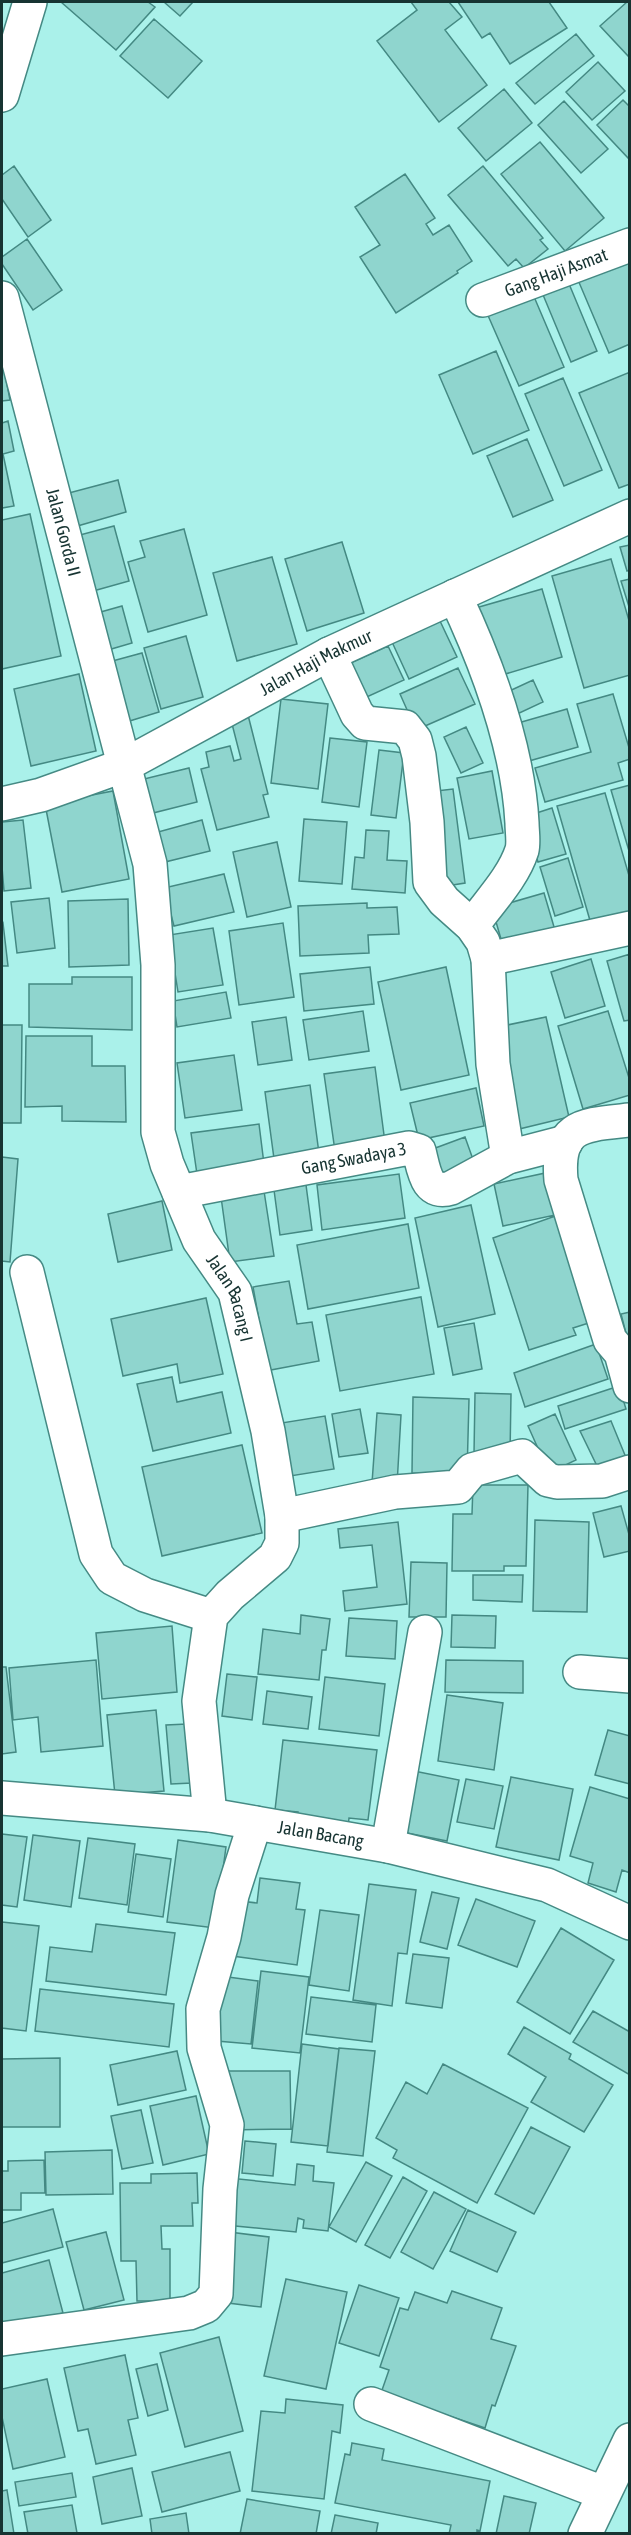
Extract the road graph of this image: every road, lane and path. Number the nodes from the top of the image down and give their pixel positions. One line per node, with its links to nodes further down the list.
1 (30, 2): 2 (street)
2 (2, 95)
3 (630, 244): 5 (street, Gang Haji Asmat)
4 (2, 298): 6 (street, Jalan Gorda II)
5 (483, 300)
6 (6, 334): 10 (street, Jalan Gorda II)
7 (630, 516): 8 (street, Jalan Haji Makmur)
8 (455, 596): 9 (street, Jalan Haji Makmur); 12 (street)
9 (329, 654): 10 (street, Jalan Haji Makmur); 12 (street)
10 (124, 765): 11 (street, Jalan Haji Makmur); 18 (street, Jalan Bacang I)
11 (2, 804)
12 (472, 926): 14 (street)
13 (630, 928): 14 (street)
14 (488, 959): 17 (street)
15 (630, 1120): 16 (street)
16 (566, 1142): 17 (street, Gang Swadaya 3); 20 (street)
17 (508, 1157): 18 (street, Gang Swadaya 3)
18 (179, 1192): 23 (street, Jalan Bacang I)
19 (27, 1272): 24 (street)
20 (625, 1353): 21 (street)
21 (630, 1386)
22 (630, 1472): 23 (street)
23 (282, 1516): 24 (street, Jalan Bacang I)
24 (211, 1616): 29 (street)
25 (424, 1632): 31 (street)
26 (580, 1672): 27 (street)
27 (630, 1676)
28 (2, 1798): 29 (street, Jalan Bacang)
29 (210, 1815): 30 (street, Jalan Bacang)
30 (255, 1823): 31 (street, Jalan Bacang); 33 (street)
31 (388, 1846): 32 (street, Jalan Bacang)
32 (630, 1923)
33 (2, 2339)
34 (370, 2404): 36 (street)
35 (630, 2440): 36 (street)
36 (603, 2493): 37 (street)
37 (585, 2534)

